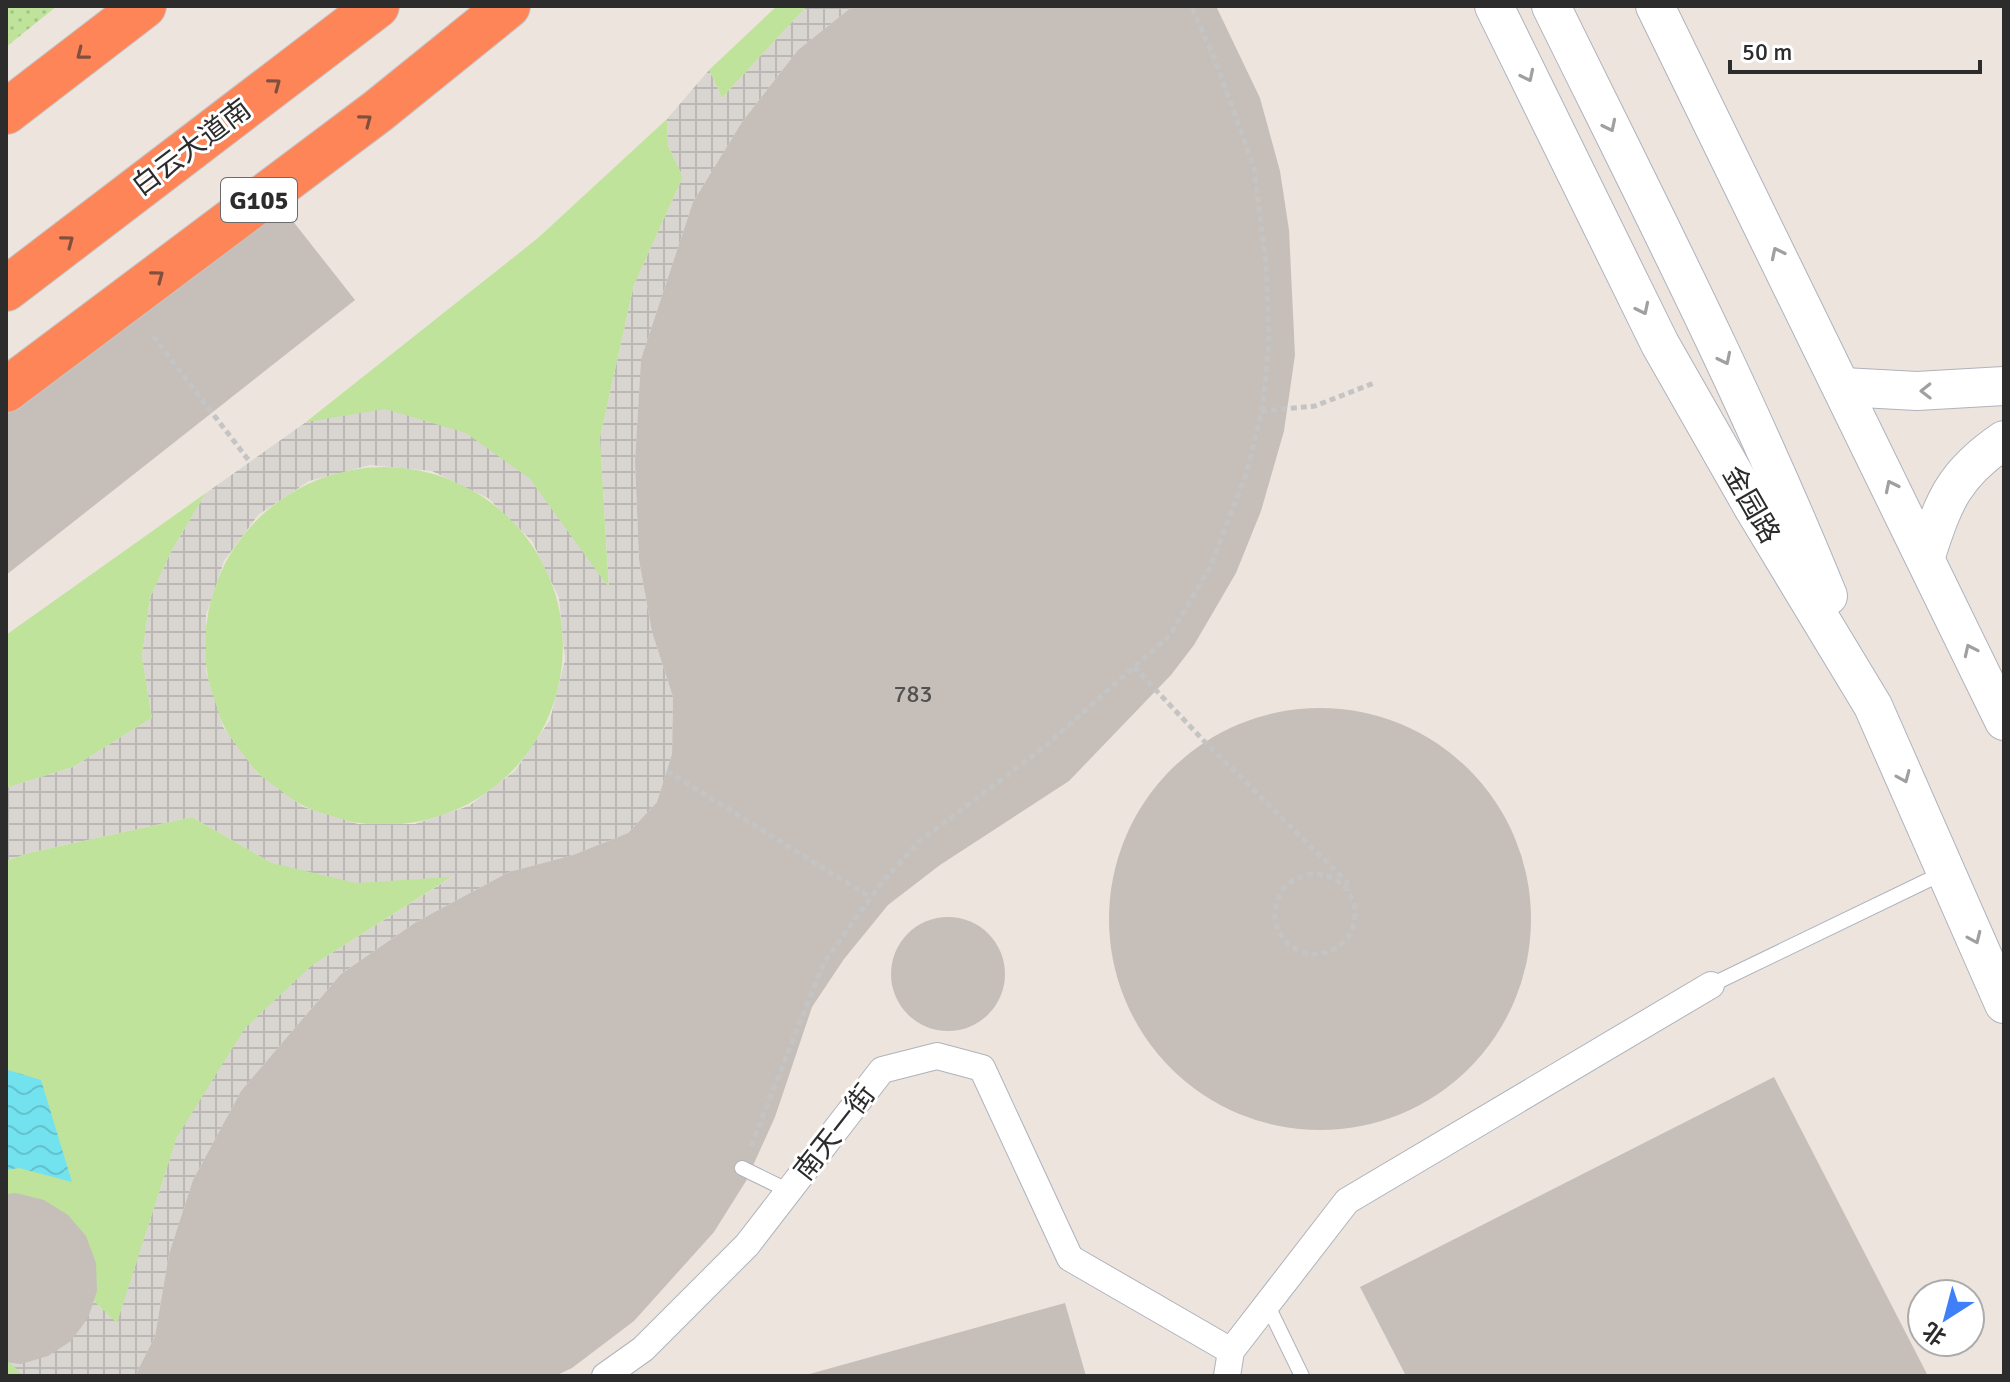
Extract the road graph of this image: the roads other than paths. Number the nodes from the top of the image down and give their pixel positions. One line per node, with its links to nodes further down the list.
1 (144, 6): 7 (highway, one-way to 7)
2 (377, 6): 8 (highway, 白云大道南, one-way to 2)
3 (508, 6): 9 (highway, G105, one-way to 3)
4 (1494, 6): 16 (main road, 金园路, one-way to 16)
5 (1551, 6): 16 (main road, one-way to 16)
6 (1655, 6): 12 (main road, one-way to 6)
7 (6, 112)
8 (6, 289)
9 (103, 317): 10 (highway, G105); 13 (highway, G105)
10 (6, 352)
11 (2004, 386): 12 (main road, one-way to 12)
12 (1843, 387): 15 (main road, one-way to 12)
13 (6, 390)
14 (2004, 440): 15 (main road)
15 (1926, 556): 17 (main road, one-way to 15)
16 (1873, 706): 18 (main road, 金园路, one-way to 18)
17 (2004, 721)
18 (1945, 872): 19 (lane); 20 (main road, 金园路, one-way to 20)
19 (1711, 985): 23 (street)
20 (2004, 1004)
21 (742, 1168): 22 (lane)
22 (789, 1191): 24 (street, 南天一街); 25 (street, 南天一街)
23 (1267, 1304): 24 (street); 26 (lane)
24 (1229, 1363)
25 (605, 1376)
26 (1302, 1376)

